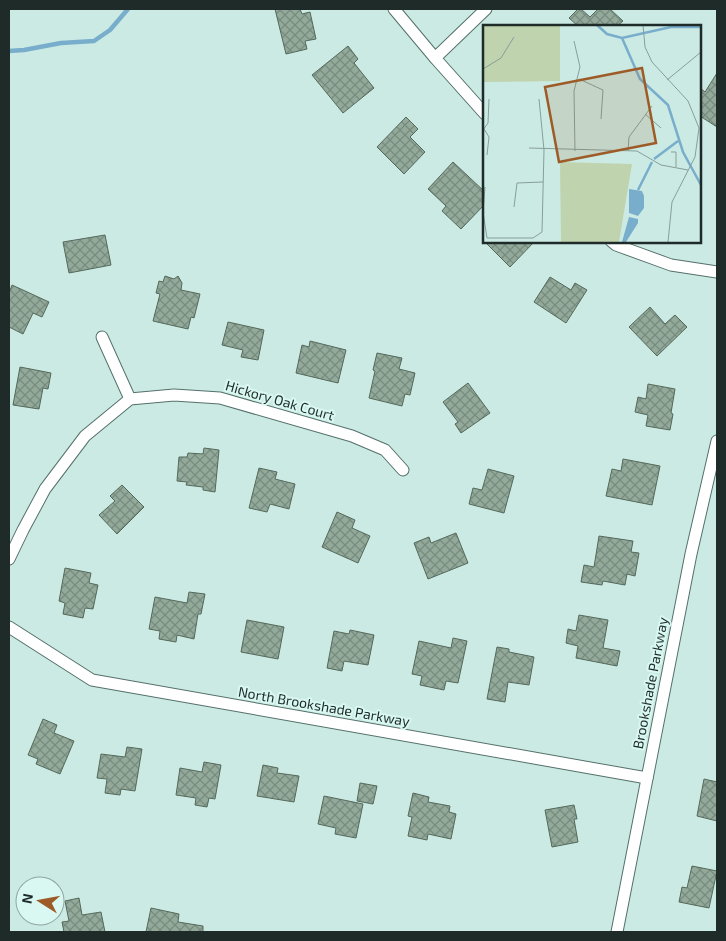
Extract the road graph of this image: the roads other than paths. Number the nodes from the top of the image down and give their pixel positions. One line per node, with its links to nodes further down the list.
1 (394, 9): 3 (street)
2 (486, 9): 3 (street)
3 (435, 58): 4 (street)
4 (483, 112)
5 (612, 242): 6 (street)
6 (717, 272)
7 (102, 337): 8 (street)
8 (130, 399): 10 (street, Hickory Oak Court); 11 (street)
9 (717, 441): 13 (street, Brookshade Parkway)
10 (403, 470)
11 (9, 559)
12 (9, 627): 13 (street, North Brookshade Parkway)
13 (647, 778): 14 (street, Brookshade Parkway)
14 (616, 932)

